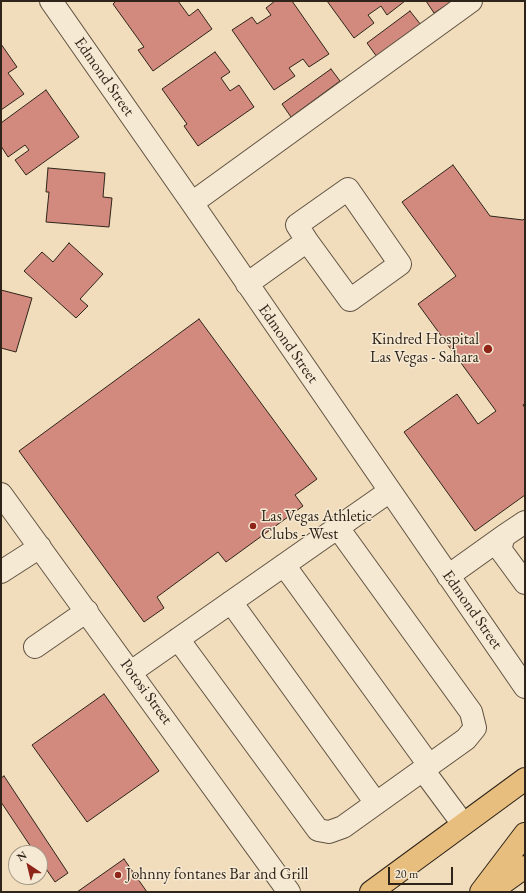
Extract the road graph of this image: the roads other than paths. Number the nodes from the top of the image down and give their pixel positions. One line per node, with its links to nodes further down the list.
1 (50, 1): 3 (street, Edmond Street)
2 (471, 1): 3 (street)
3 (192, 203): 5 (street, Edmond Street)
4 (307, 241): 4 (street); 5 (street)
5 (247, 284): 6 (street, Edmond Street)
6 (390, 491): 9 (street); 14 (street, Edmond Street)
7 (1, 494): 11 (street, Potosi Street)
8 (525, 522): 10 (street)
9 (338, 528): 12 (street); 22 (street)
10 (504, 536): 14 (street); 15 (street)
11 (40, 547): 13 (street); 17 (street, Potosi Street)
12 (284, 566): 16 (street); 22 (street)
13 (1, 572)
14 (448, 576): 21 (street, Edmond Street)
15 (525, 583)
16 (231, 602): 18 (street); 24 (street)
17 (87, 612): 19 (street); 20 (street, Potosi Street)
18 (178, 639): 20 (street); 24 (street)
19 (35, 647)
20 (131, 672): 28 (street, Potosi Street)
21 (525, 687)
22 (426, 768): 24 (street); 25 (street)
23 (525, 779): 25 (main road)
24 (376, 804)
25 (463, 824): 29 (main road)
26 (525, 834): 30 (main road)
27 (525, 867): 31 (main road)
28 (289, 892)
29 (371, 892)
30 (480, 892)
31 (490, 892)

